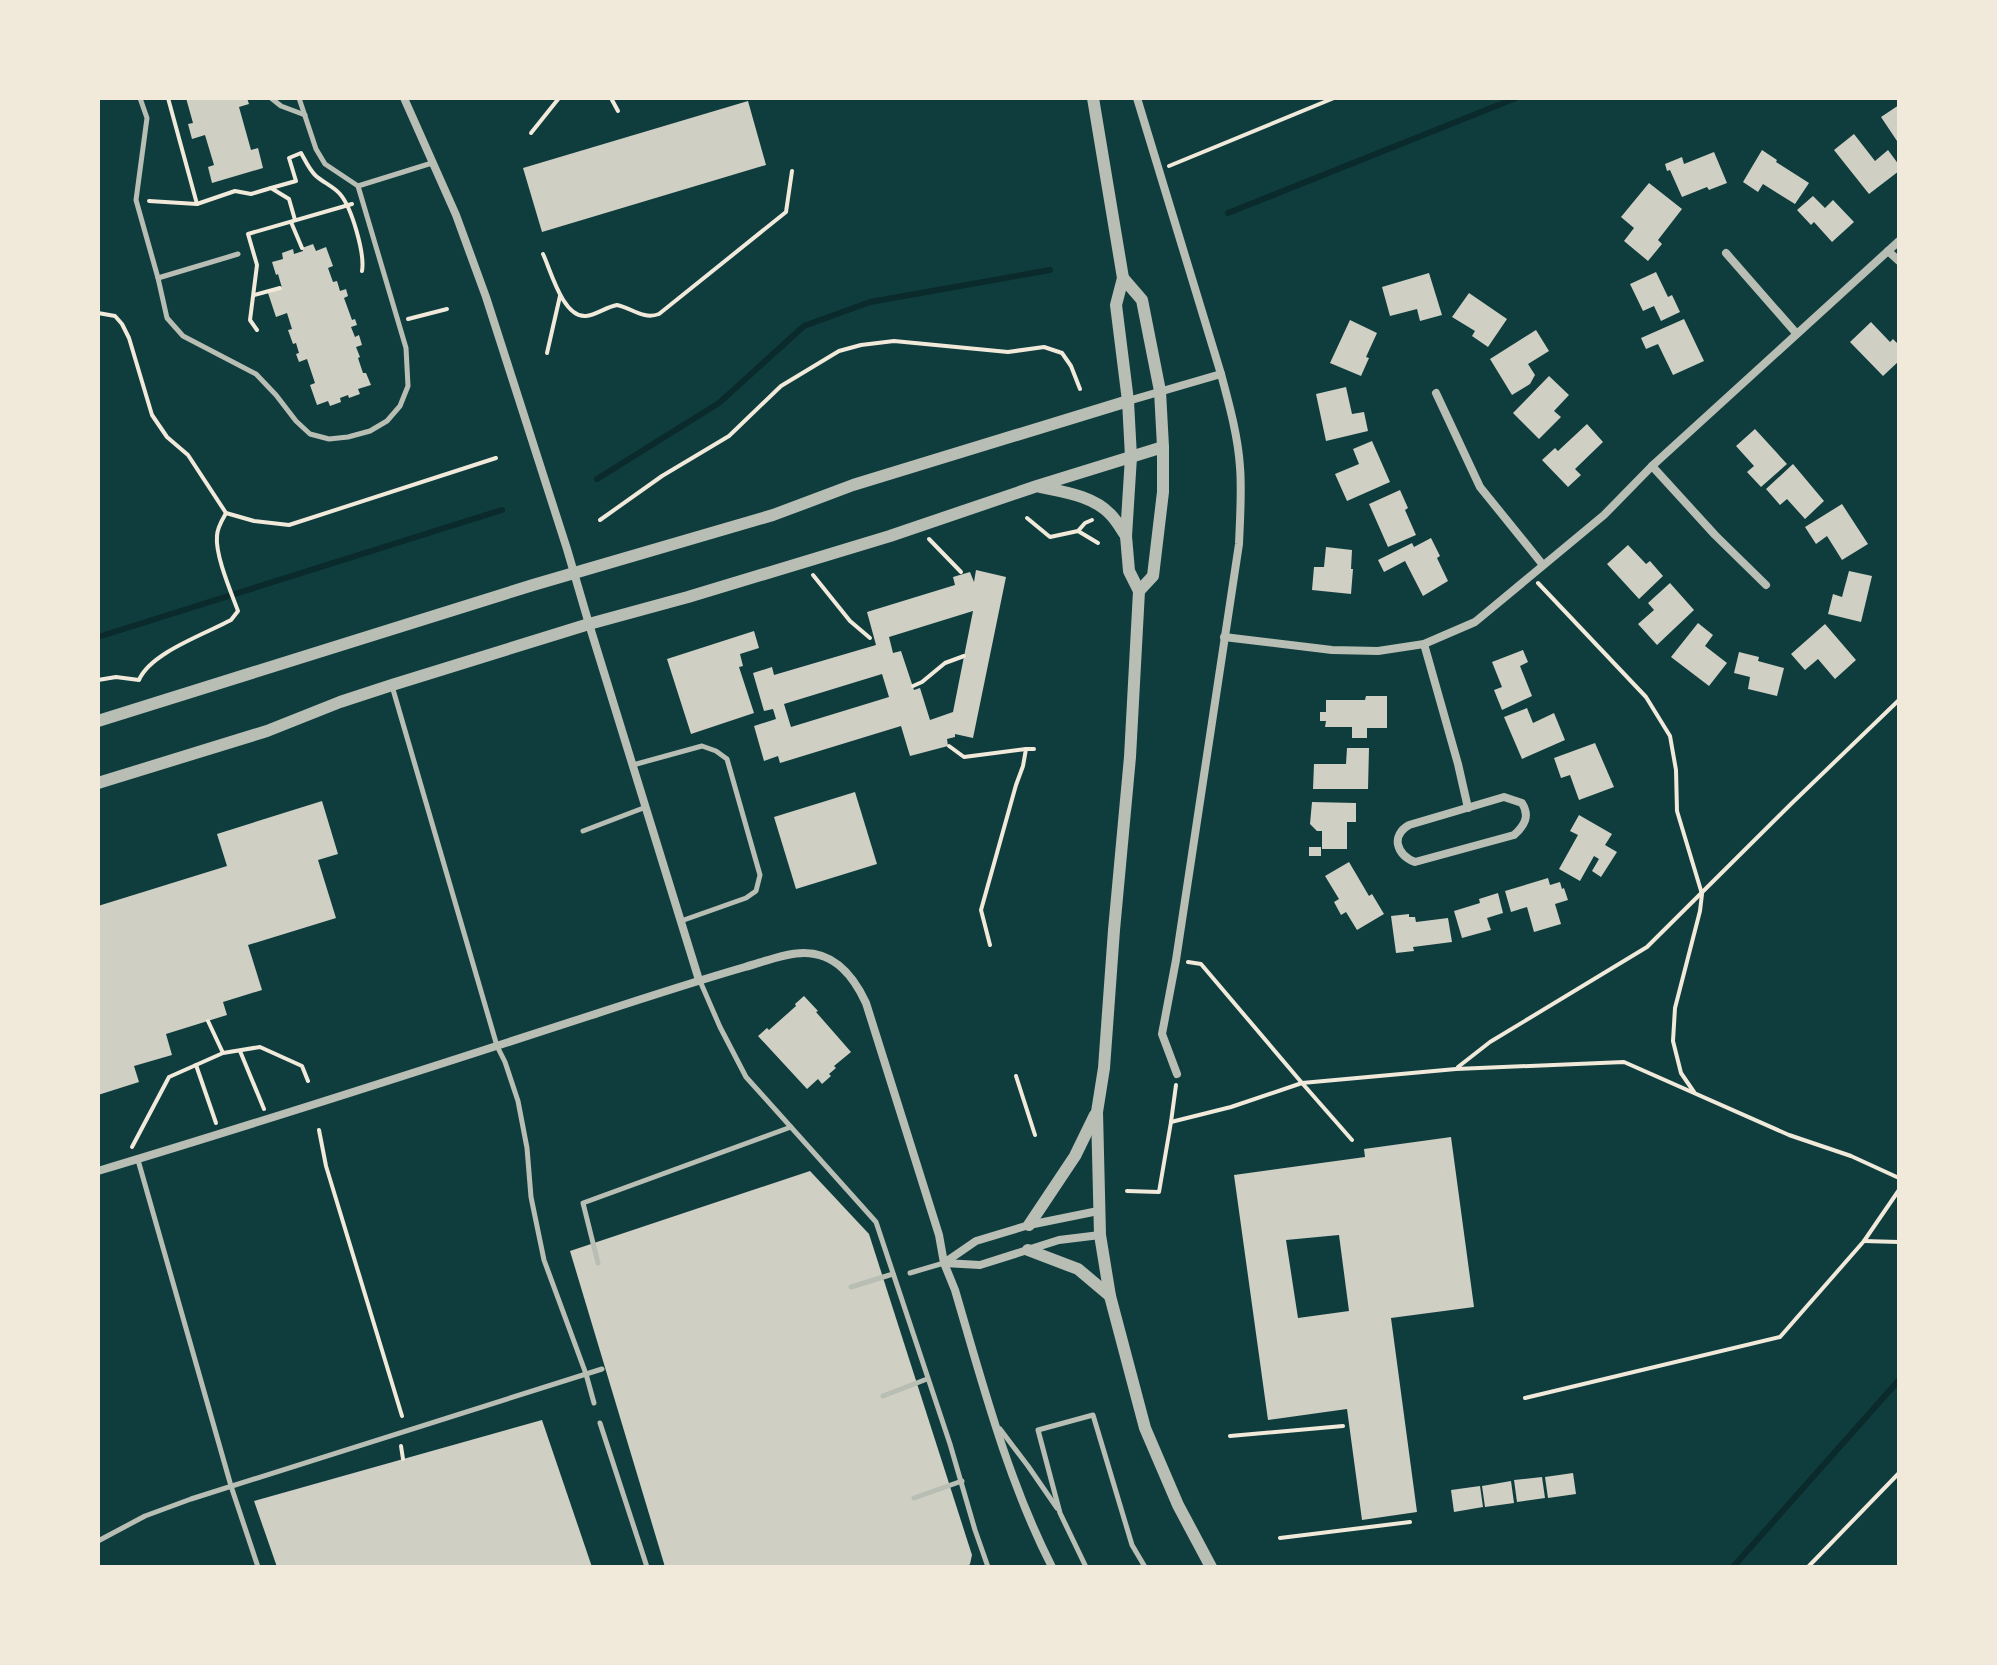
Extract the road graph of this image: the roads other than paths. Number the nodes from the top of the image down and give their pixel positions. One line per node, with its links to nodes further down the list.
1 (140, 98): 15 (lane)
2 (271, 98): 7 (lane)
3 (299, 98): 7 (lane)
4 (404, 98): 8 (street)
5 (1093, 98): 16 (street)
6 (1137, 98): 18 (street)
7 (305, 115): 9 (lane)
8 (432, 163): 9 (lane); 28 (street)
9 (358, 186): 15 (lane)
10 (1899, 241): 11 (street)
11 (1888, 251): 14 (street); 17 (street)
12 (1726, 253): 17 (street)
13 (238, 254): 15 (lane)
14 (1899, 261)
15 (158, 278)
16 (1123, 278): 19 (street); 21 (street)
17 (1796, 333): 24 (street)
18 (1221, 374): 19 (street); 32 (street)
19 (1160, 391): 21 (street); 22 (street)
20 (1436, 393): 27 (street)
21 (1128, 401): 23 (street); 28 (street)
22 (1163, 447): 23 (street); 30 (street)
23 (1131, 457): 25 (street); 26 (street)
24 (1652, 466): 27 (street); 29 (street)
25 (1037, 486): 26 (street); 31 (street)
26 (1126, 536): 30 (street)
27 (1543, 565): 33 (street)
28 (574, 574): 31 (street); 35 (street)
29 (1766, 585)
30 (1139, 591): 45 (street)
31 (589, 624): 34 (street); 36 (street)
32 (1224, 637): 33 (street); 44 (street)
33 (1424, 644): 39 (street)
34 (392, 685): 37 (street); 43 (lane)
35 (98, 721)
36 (633, 765): 38 (street); 41 (lane)
37 (98, 783)
38 (646, 807): 40 (lane); 41 (street)
39 (1468, 808): 39 (street)
40 (583, 831)
41 (681, 921): 42 (street)
42 (699, 980): 43 (street); 46 (lane); 54 (street)
43 (497, 1046): 47 (street); 60 (lane)
44 (1177, 1074)
45 (1097, 1112): 49 (street); 50 (street)
46 (791, 1127): 53 (lane); 56 (lane)
47 (137, 1159): 48 (street); 67 (lane)
48 (98, 1171)
49 (1098, 1211): 50 (street); 51 (street)
50 (1029, 1225): 54 (street)
51 (1100, 1235): 52 (street); 58 (street)
52 (1028, 1250): 54 (street); 58 (street)
53 (598, 1263)
54 (944, 1263): 55 (lane); 65 (street)
55 (910, 1273)
56 (893, 1274): 57 (lane); 61 (lane)
57 (851, 1287)
58 (1110, 1296): 77 (street)
59 (602, 1369): 60 (lane)
60 (586, 1374): 63 (lane); 67 (lane)
61 (927, 1379): 62 (lane); 66 (lane)
62 (883, 1396)
63 (594, 1403)
64 (600, 1423): 72 (lane)
65 (996, 1425): 69 (lane); 74 (street)
66 (962, 1481): 68 (lane); 73 (lane)
67 (231, 1486): 70 (lane); 71 (lane)
68 (914, 1498)
69 (1060, 1513): 75 (lane); 76 (lane)
70 (98, 1541)
71 (258, 1567)
72 (647, 1567)
73 (988, 1567)
74 (1052, 1567)
75 (1086, 1567)
76 (1145, 1567)
77 (1211, 1567)

